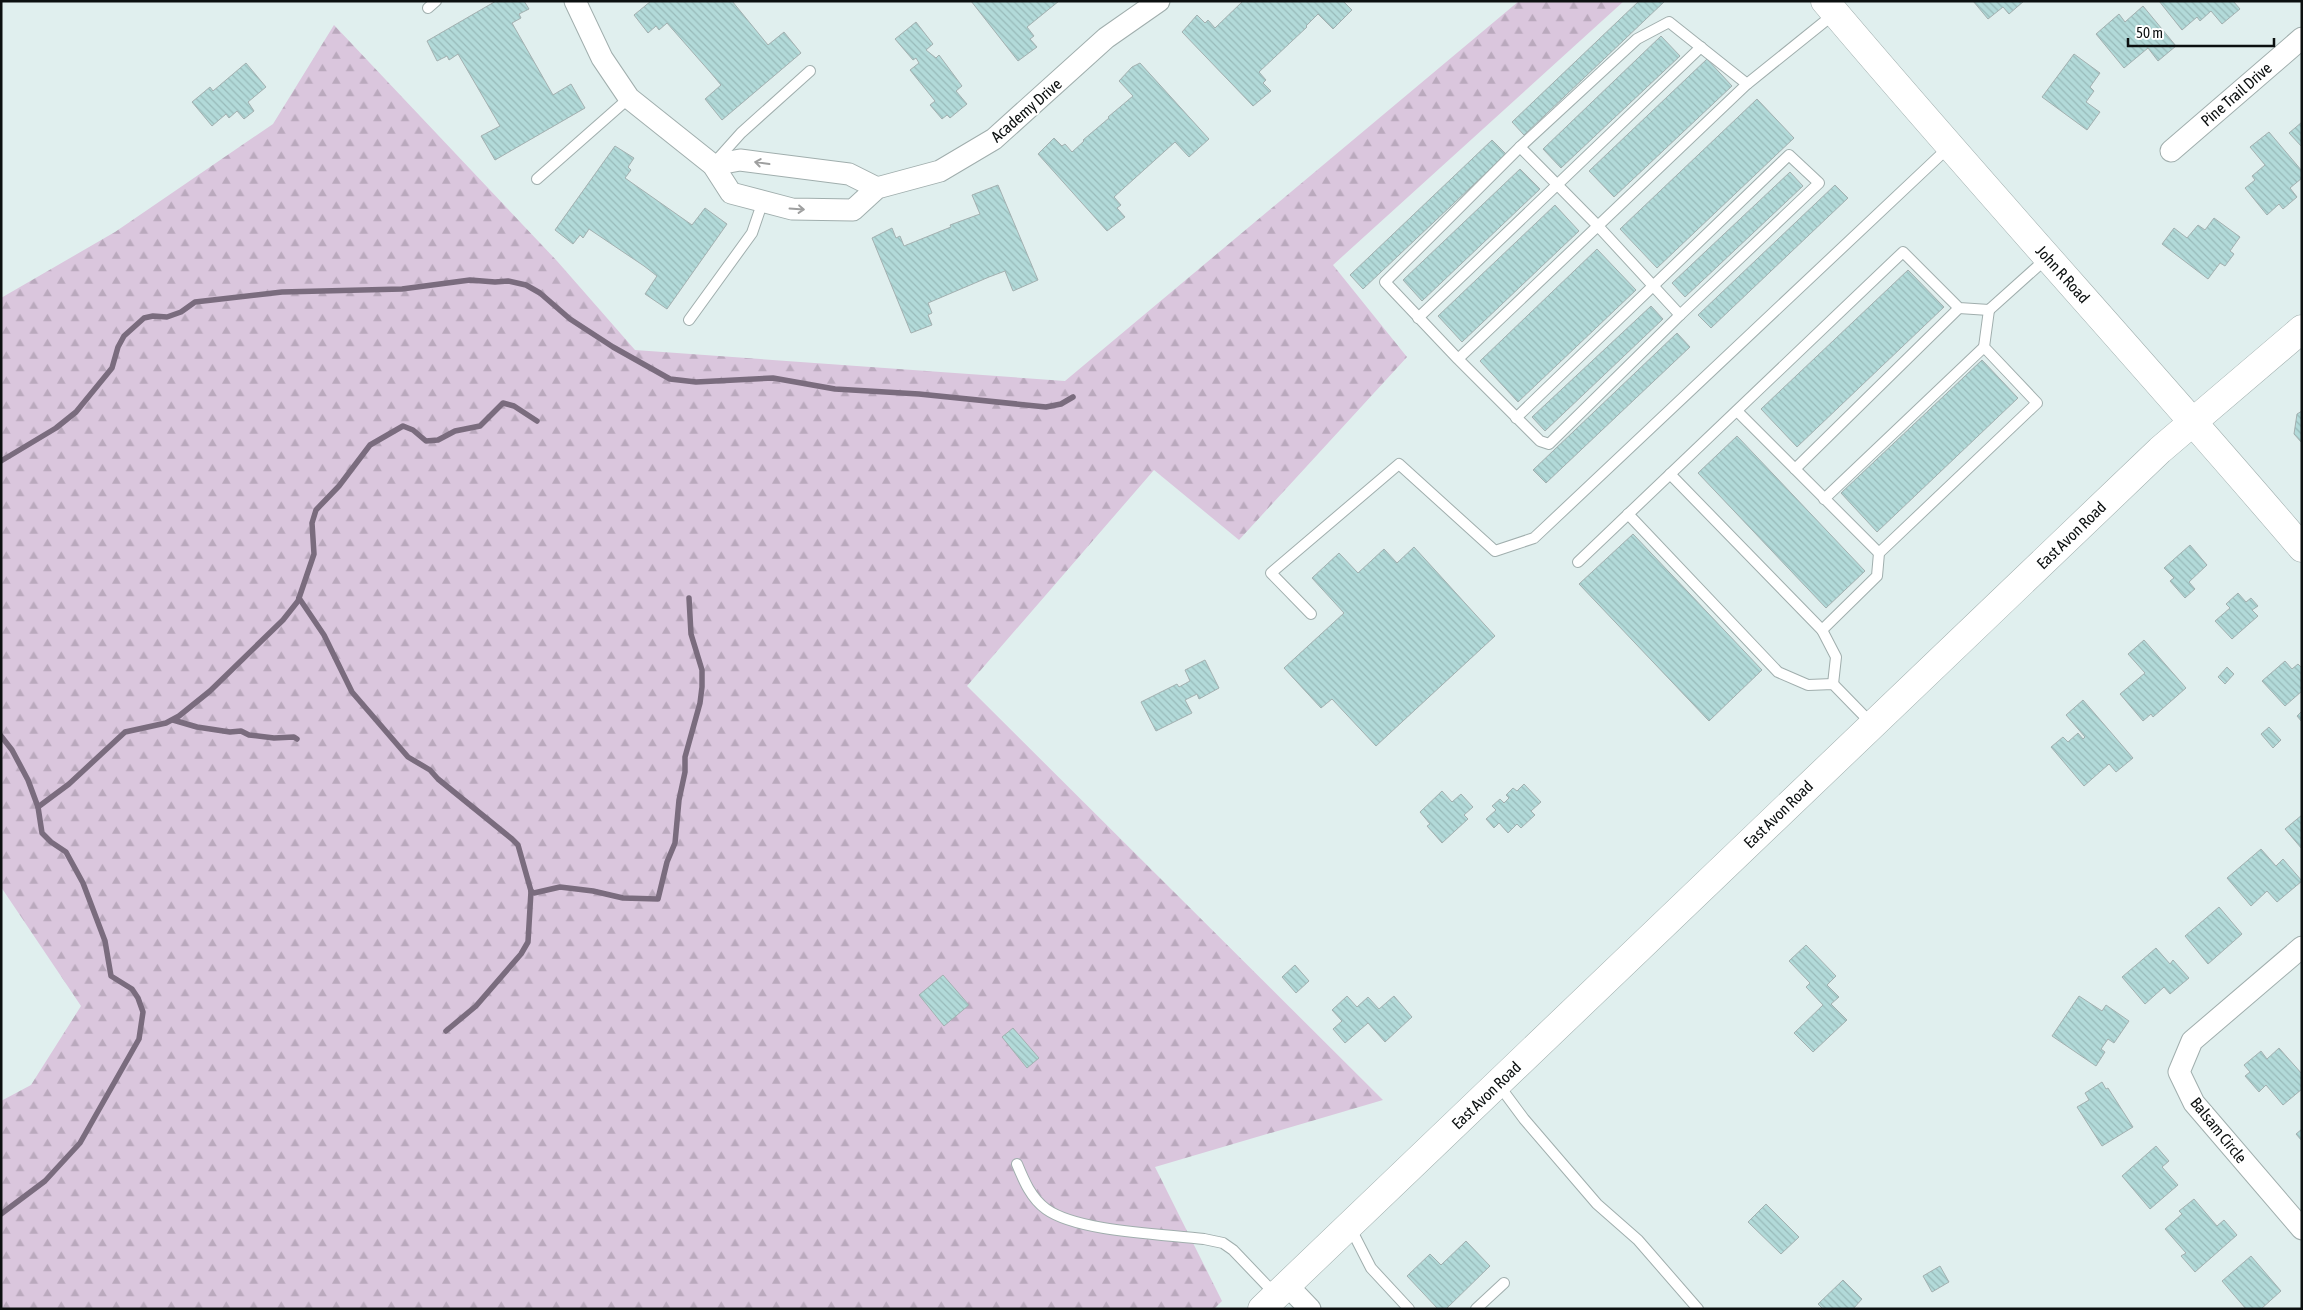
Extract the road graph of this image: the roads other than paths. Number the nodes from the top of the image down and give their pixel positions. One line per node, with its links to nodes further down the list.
1 (1159, 1): 15 (street, Academy Drive)
2 (579, 2): 8 (street, Academy Drive)
3 (1836, 5): 7 (lane); 9 (main road, John R Road)
4 (2302, 38): 11 (street, Pine Trail Drive)
5 (1701, 47): 7 (lane); 10 (lane); 14 (lane)
6 (810, 71): 12 (lane)
7 (1747, 84): 17 (lane)
8 (629, 98): 12 (street, Academy Drive); 13 (lane)
9 (1950, 146): 18 (main road, John R Road); 38 (lane)
10 (1520, 147): 14 (lane); 23 (lane)
11 (2171, 151)
12 (713, 165): 15 (street, one-way to 12); 16 (street, Academy Drive)
13 (537, 179)
14 (1557, 184): 17 (lane); 23 (lane)
15 (876, 188): 16 (street, Academy Drive, one-way to 15)
16 (763, 201): 24 (lane)
17 (1597, 225): 19 (lane); 27 (lane)
18 (2048, 257): 21 (lane); 30 (main road, John R Road)
19 (1653, 285): 22 (lane); 22 (lane); 29 (lane)
20 (1960, 308): 21 (lane); 28 (lane); 31 (lane)
21 (1989, 310): 26 (lane)
22 (1680, 315): 29 (lane)
23 (1418, 318): 27 (lane)
24 (689, 320)
25 (2297, 336): 30 (main road, East Avon Road)
26 (1984, 347): 33 (lane); 36 (lane)
27 (1458, 359): 29 (lane)
28 (1737, 411): 31 (lane); 32 (lane)
29 (1516, 418)
30 (2193, 421): 35 (main road, John R Road); 41 (main road, East Avon Road)
31 (1795, 469): 33 (lane)
32 (1670, 474): 34 (lane); 39 (lane)
33 (1824, 499): 36 (lane)
34 (1628, 514): 37 (lane); 40 (lane)
35 (2302, 548)
36 (1879, 552): 39 (lane)
37 (1578, 562)
38 (1311, 614)
39 (1822, 630): 40 (lane)
40 (1833, 684): 41 (lane)
41 (1872, 724): 43 (main road, East Avon Road)
42 (2302, 947): 46 (street, Balsam Circle)
43 (1498, 1083): 45 (main road, East Avon Road); 52 (lane)
44 (1017, 1164): 48 (lane)
45 (1350, 1225): 48 (main road, East Avon Road); 50 (lane)
46 (2302, 1229)
47 (1504, 1283): 51 (lane)
48 (1271, 1301): 49 (street)
49 (1310, 1309)
50 (1409, 1309)
51 (1476, 1309)
52 (1698, 1309)

